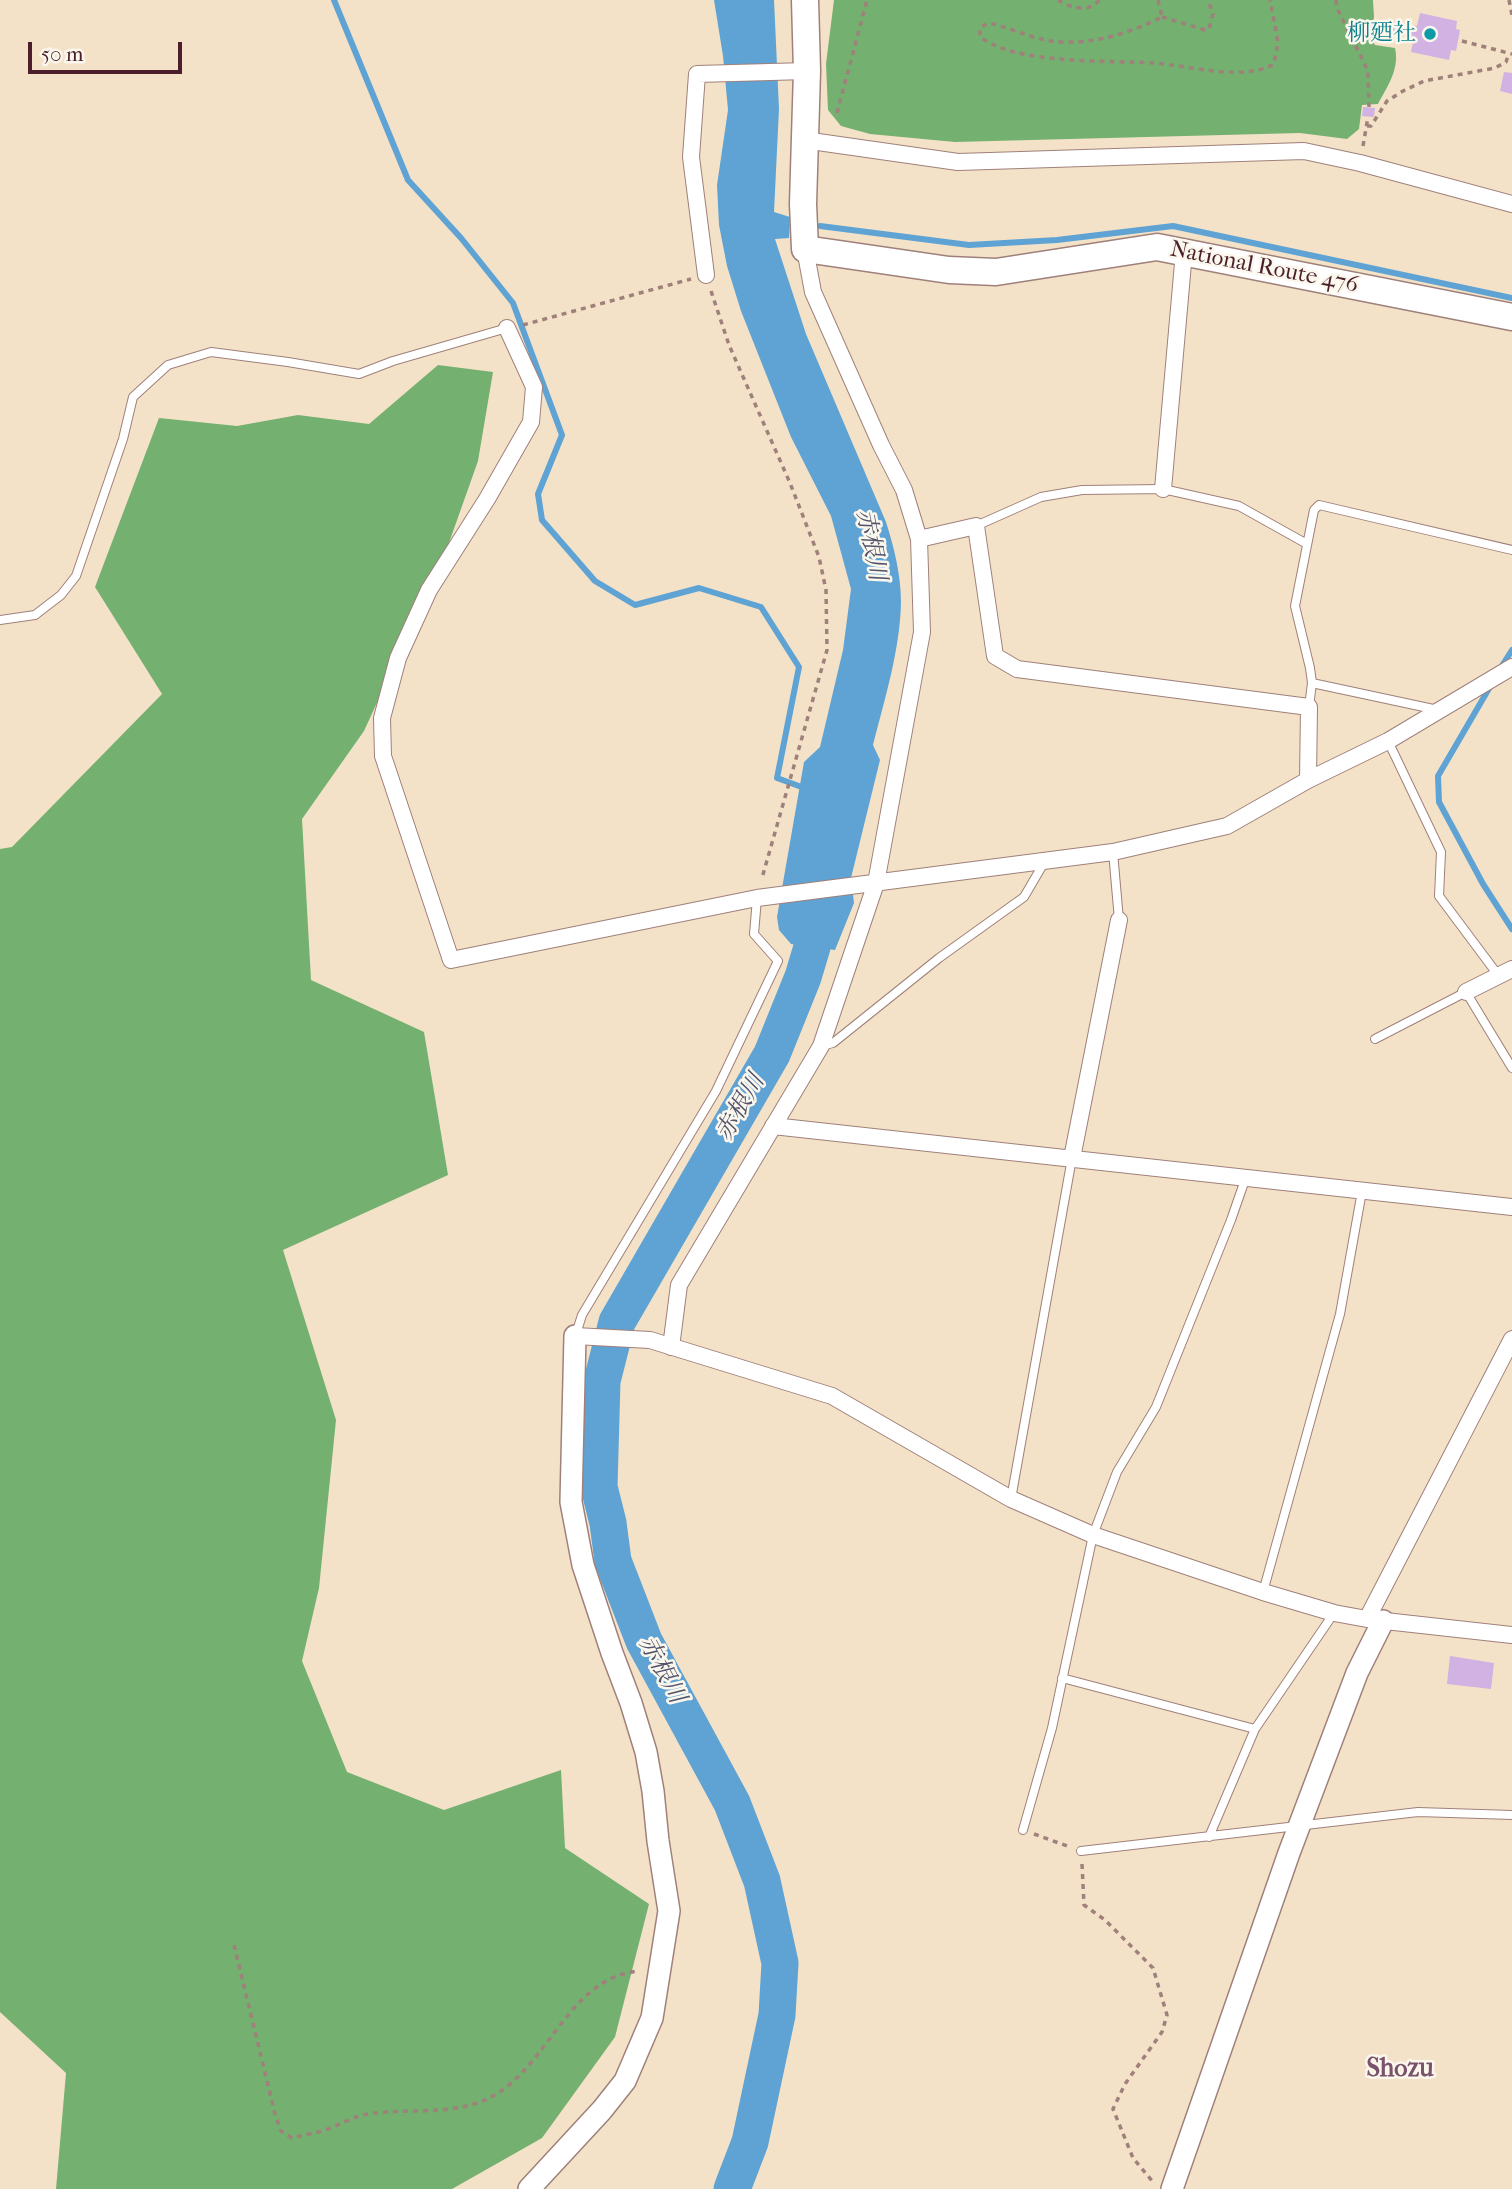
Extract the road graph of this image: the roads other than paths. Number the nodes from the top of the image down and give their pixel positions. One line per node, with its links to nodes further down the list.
1 (805, 0): 2 (highway)
2 (800, 71): 3 (highway); 7 (street)
3 (804, 140): 4 (street); 5 (highway)
4 (1512, 204)
5 (805, 249): 6 (highway, National Route 476); 12 (street)
6 (1184, 252): 8 (highway, National Route 476); 10 (street)
7 (706, 275)
8 (1512, 317)
9 (507, 328): 15 (lane); 25 (street)
10 (1163, 489): 11 (lane); 13 (lane)
11 (976, 526): 12 (street); 18 (street)
12 (919, 539): 24 (street)
13 (1307, 544): 14 (lane); 17 (lane)
14 (1512, 550)
15 (0, 620)
16 (1512, 667): 19 (street)
17 (1312, 683): 18 (lane); 19 (lane)
18 (1309, 707): 21 (street)
19 (1437, 710): 20 (street)
20 (1388, 741): 21 (street); 27 (lane)
21 (1308, 780): 22 (street)
22 (1113, 852): 23 (street); 26 (lane)
23 (1045, 861): 24 (street); 30 (lane)
24 (868, 884): 25 (street); 30 (street)
25 (764, 897): 37 (lane)
26 (1119, 920): 33 (street)
27 (1505, 972): 28 (street)
28 (1466, 992): 29 (lane); 31 (lane)
29 (1375, 1039)
30 (821, 1046): 32 (street)
31 (1512, 1068)
32 (773, 1126): 33 (street); 39 (street)
33 (1072, 1158): 34 (street); 40 (lane)
34 (1246, 1177): 35 (street); 41 (lane)
35 (1362, 1190): 36 (street); 42 (lane)
36 (1512, 1207)
37 (582, 1336): 39 (street); 53 (street)
38 (1512, 1339): 44 (street)
39 (671, 1347): 40 (street)
40 (1011, 1499): 41 (street)
41 (1093, 1535): 42 (street); 46 (lane)
42 (1264, 1592): 43 (street)
43 (1334, 1612): 44 (street); 47 (lane)
44 (1375, 1620): 45 (street); 49 (street)
45 (1512, 1636)
46 (1062, 1678): 47 (lane); 50 (lane)
47 (1255, 1729): 51 (lane)
48 (1512, 1815): 49 (lane)
49 (1299, 1827): 51 (lane); 54 (street)
50 (1023, 1830)
51 (1209, 1837): 52 (lane)
52 (1081, 1851)
53 (529, 2189)
54 (1172, 2189)

